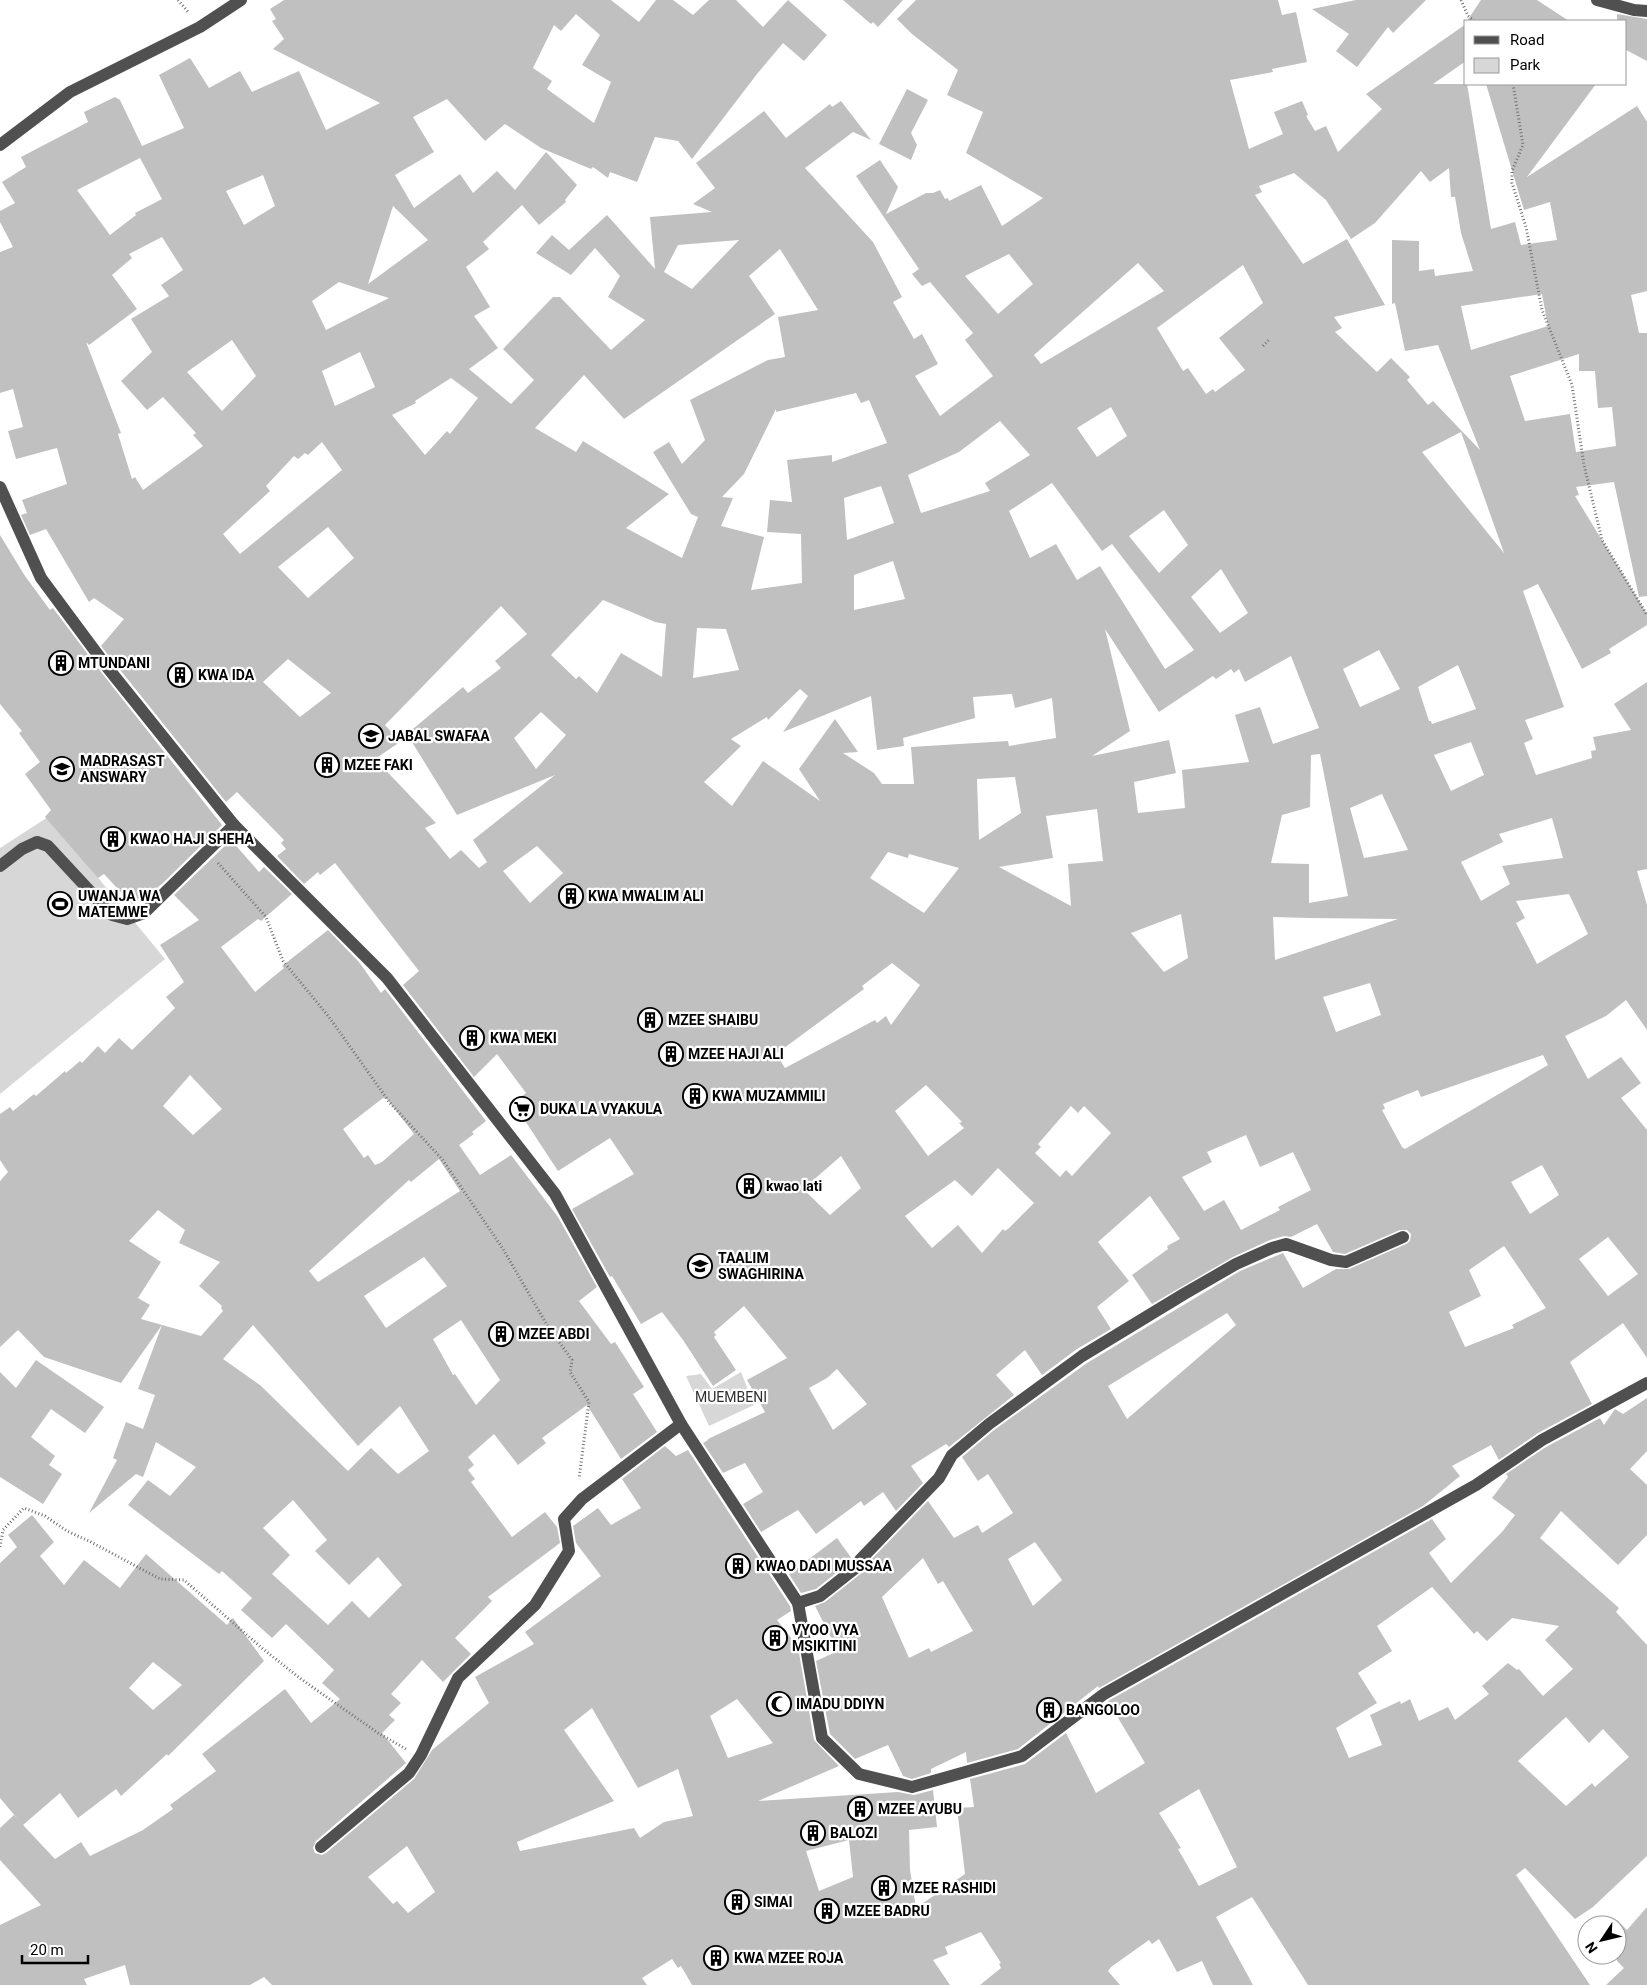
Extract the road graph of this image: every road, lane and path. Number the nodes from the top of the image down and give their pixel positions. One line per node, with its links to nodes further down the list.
1 (241, 0): 7 (street)
2 (1461, 0): 5 (path)
3 (1597, 0): 4 (street)
4 (1647, 11)
5 (1473, 20)
6 (1513, 85): 11 (path)
7 (0, 144)
8 (1269, 340): 9 (path)
9 (1263, 346)
10 (0, 487): 12 (street)
11 (1647, 615)
12 (234, 825): 13 (street); 17 (street)
13 (208, 849): 14 (street); 18 (path)
14 (0, 866)
15 (1403, 1237): 20 (street)
16 (1647, 1383): 20 (street)
17 (681, 1424): 18 (street); 20 (street)
18 (572, 1511): 21 (street)
19 (0, 1547): 21 (path)
20 (798, 1603)
21 (420, 1756): 22 (street)
22 (321, 1847)

